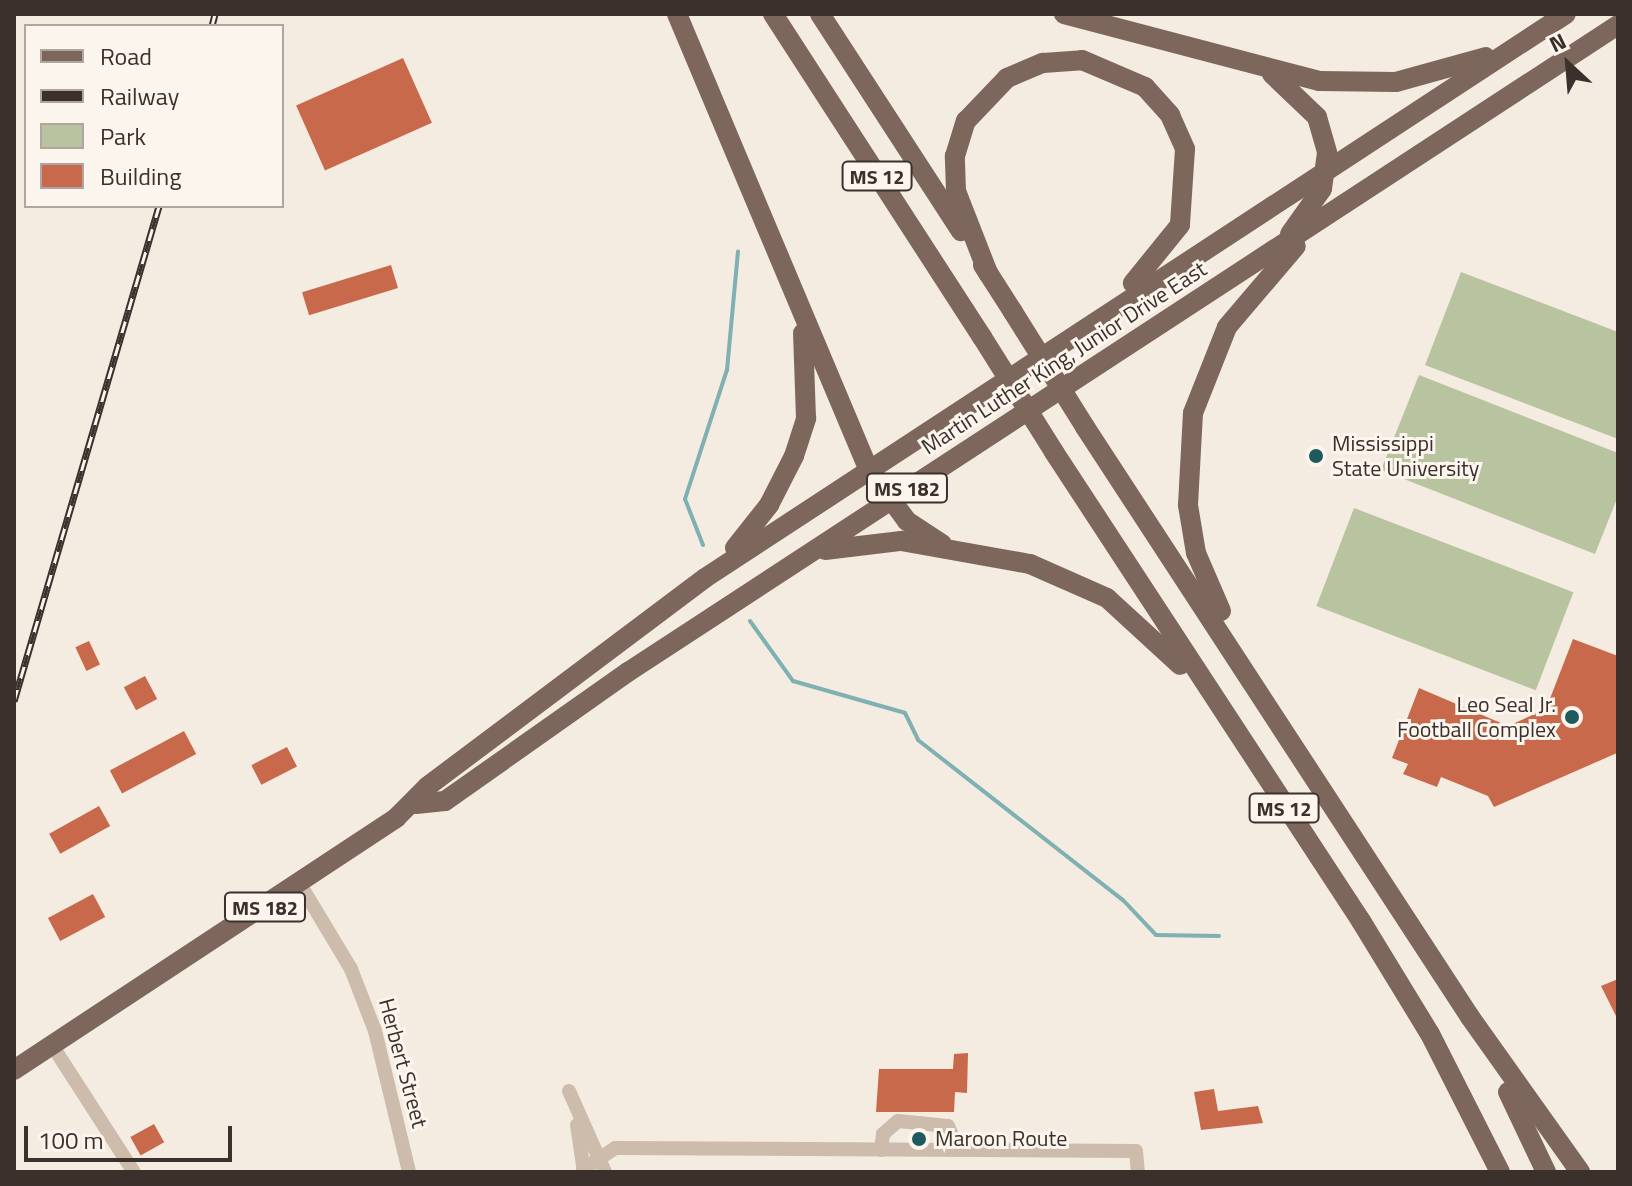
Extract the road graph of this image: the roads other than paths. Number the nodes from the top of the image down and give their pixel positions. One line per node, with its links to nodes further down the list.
1 (677, 14): 13 (main road)
2 (773, 14): 21 (main road, MS 12, bridge)
3 (820, 14): 12 (main road, MS 12)
4 (1064, 14): 8 (main road)
5 (1566, 14): 7 (main road, Martin Luther King, Junior Drive East / MS 182)
6 (1618, 25): 10 (main road, Martin Luther King, Junior Drive East / MS 182)
7 (1512, 49): 8 (main road); 9 (main road, Martin Luther King, Junior Drive East / MS 182)
8 (1266, 69): 9 (main road)
9 (1326, 168): 11 (main road); 14 (main road, Martin Luther King, Junior Drive East / MS 182)
10 (1322, 221): 11 (main road, Martin Luther King, Junior Drive East / MS 182); 20 (main road)
11 (1280, 247): 16 (main road, Martin Luther King, Junior Drive East / MS 182)
12 (988, 273): 14 (main road); 20 (main road, MS 12, bridge)
13 (797, 298): 15 (main road); 19 (main road)
14 (1103, 314): 15 (main road, Martin Luther King, Junior Drive East / MS 182)
15 (868, 468): 16 (main road); 19 (main road, Martin Luther King, Junior Drive East / MS 182)
16 (893, 498): 17 (main road); 18 (main road, Martin Luther King, Junior Drive East / MS 182)
17 (942, 544): 18 (main road); 21 (main road)
18 (810, 554): 22 (main road, Martin Luther King, Junior Drive East / MS 182)
19 (705, 578): 22 (main road, Martin Luther King, Junior Drive East / MS 182)
20 (1272, 708): 24 (main road, MS 12)
21 (1281, 803): 37 (main road, MS 12)
22 (416, 804): 23 (main road, Martin Luther King, Junior Drive East / MS 182)
23 (300, 884): 25 (main road, Martin Luther King, Junior Drive East / MS 182); 34 (street, Herbert Street)
24 (1470, 1017): 38 (main road, MS 12); 39 (main road)
25 (52, 1045): 26 (main road, Martin Luther King, Junior Drive East / MS 182); 33 (street)
26 (14, 1070)
27 (569, 1091): 28 (street)
28 (577, 1121): 31 (street); 32 (street)
29 (881, 1150): 30 (street); 30 (street); 31 (street)
30 (958, 1150): 36 (street)
31 (597, 1158): 32 (street); 35 (street)
32 (583, 1170)
33 (134, 1172)
34 (409, 1172)
35 (605, 1172)
36 (1138, 1172)
37 (1500, 1172)
38 (1546, 1172)
39 (1580, 1172)

